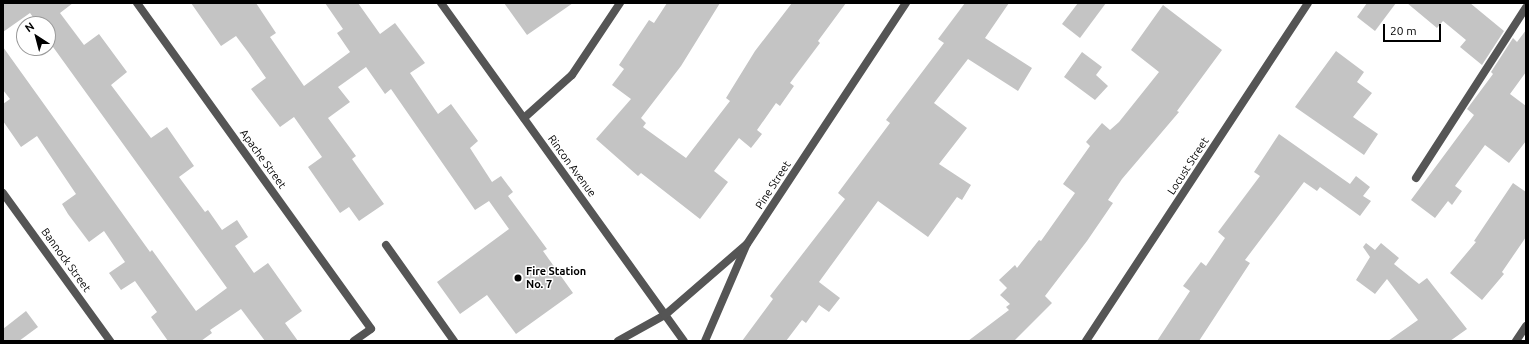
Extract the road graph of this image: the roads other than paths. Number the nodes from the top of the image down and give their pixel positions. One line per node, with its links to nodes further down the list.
1 (137, 3): 15 (street, Apache Street)
2 (441, 3): 7 (street, Rincon Avenue)
3 (620, 3): 7 (street)
4 (906, 3): 10 (street, Pine Street)
5 (1308, 3): 20 (street, Locust Street)
6 (1526, 7): 8 (street)
7 (524, 118): 12 (street, Rincon Avenue)
8 (1416, 178)
9 (3, 193): 14 (street, Bannock Street)
10 (747, 244): 12 (street, Pine Street); 19 (street)
11 (386, 245): 16 (street)
12 (666, 315): 17 (street, Pine Street); 18 (street, Rincon Avenue)
13 (1526, 326): 21 (street)
14 (110, 341)
15 (354, 341)
16 (454, 341)
17 (618, 341)
18 (684, 341)
19 (705, 341)
20 (1086, 341)
21 (1516, 341)

